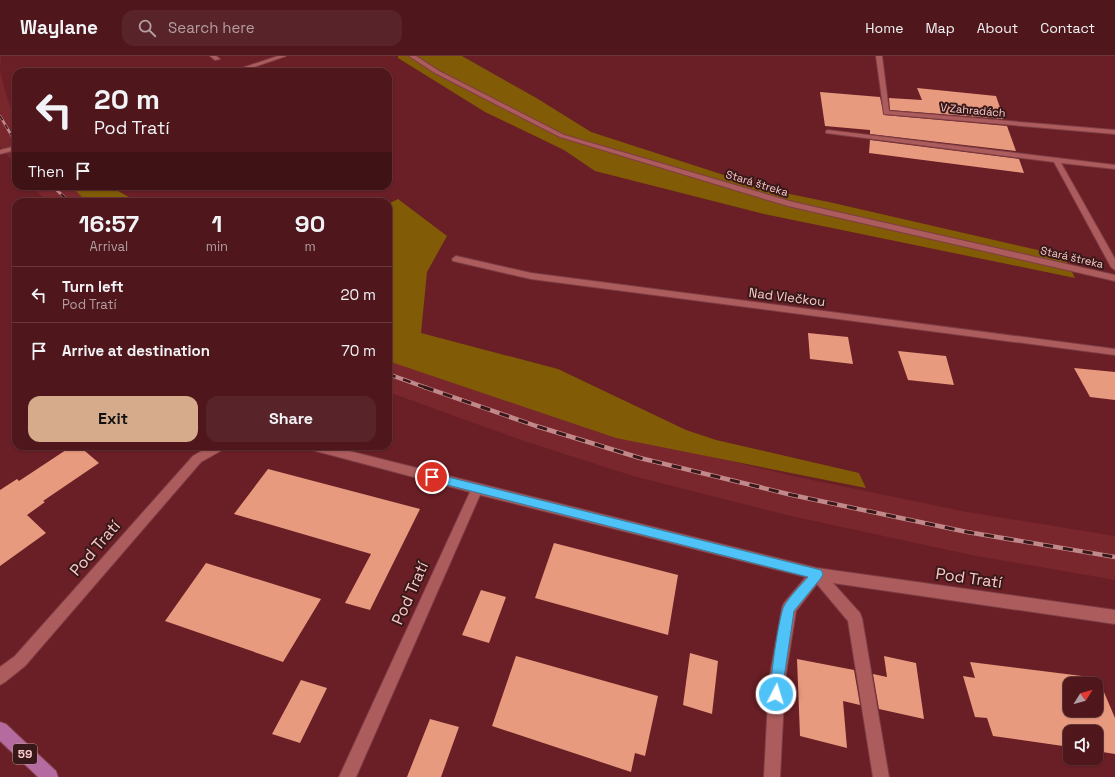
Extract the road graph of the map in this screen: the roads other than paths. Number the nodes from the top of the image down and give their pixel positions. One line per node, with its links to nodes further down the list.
1 (283, 56): 4 (street)
2 (412, 56): 13 (street, Stará štreka)
3 (879, 56): 6 (street, V Zahradách)
4 (246, 68)
5 (828, 132): 9 (street)
6 (1115, 132)
7 (12, 149): 8 (street)
8 (0, 152)
9 (1056, 159): 10 (street); 12 (street)
10 (1115, 167)
11 (456, 259): 14 (street, Nad Vlečkou)
12 (1115, 267)
13 (1115, 278)
14 (1115, 352)
15 (213, 450): 20 (street, Pod Tratí)
16 (327, 450): 17 (street, Pod Tratí)
17 (477, 489): 18 (street, Pod Tratí); 23 (street, Pod Tratí)
18 (817, 574): 19 (street, Pod Tratí); 24 (street); 25 (street)
19 (1115, 618)
20 (0, 677)
21 (0, 730): 22 (main road, 59)
22 (50, 777)
23 (347, 777)
24 (772, 777)
25 (881, 777)

